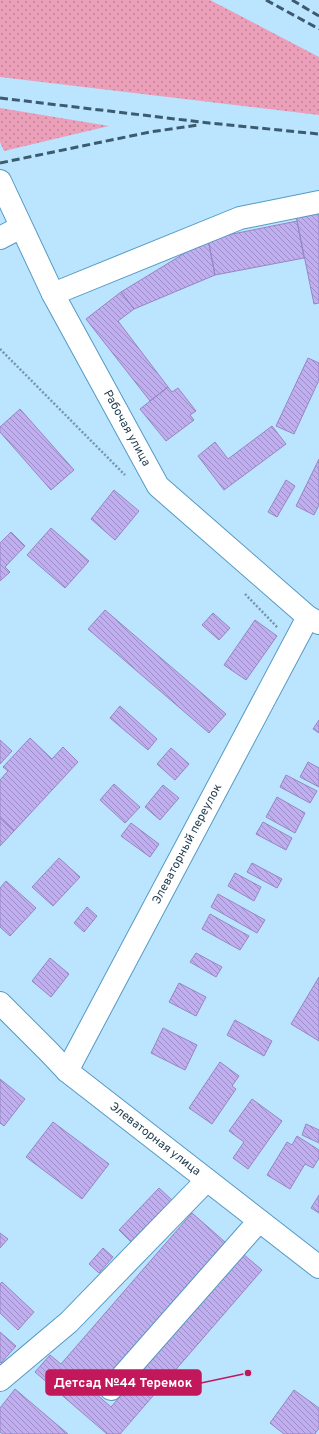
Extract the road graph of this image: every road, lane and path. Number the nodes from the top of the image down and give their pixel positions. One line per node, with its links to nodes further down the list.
1 (0, 181): 3 (street, Рабочая улица)
2 (319, 202): 5 (street)
3 (21, 226): 4 (street); 5 (street, Рабочая улица)
4 (0, 238)
5 (53, 294): 9 (street, Рабочая улица)
6 (0, 349): 7 (path)
7 (126, 476)
8 (241, 590): 10 (path)
9 (313, 620): 12 (street, Элеваторный переулок)
10 (281, 631)
11 (0, 1003): 12 (street, Элеваторная улица)
12 (67, 1071): 13 (street, Элеваторная улица)
13 (207, 1180): 14 (street, Элеваторная улица); 16 (street)
14 (259, 1220): 15 (street, Элеваторная улица); 17 (street)
15 (319, 1268)
16 (0, 1380)
17 (111, 1389)

